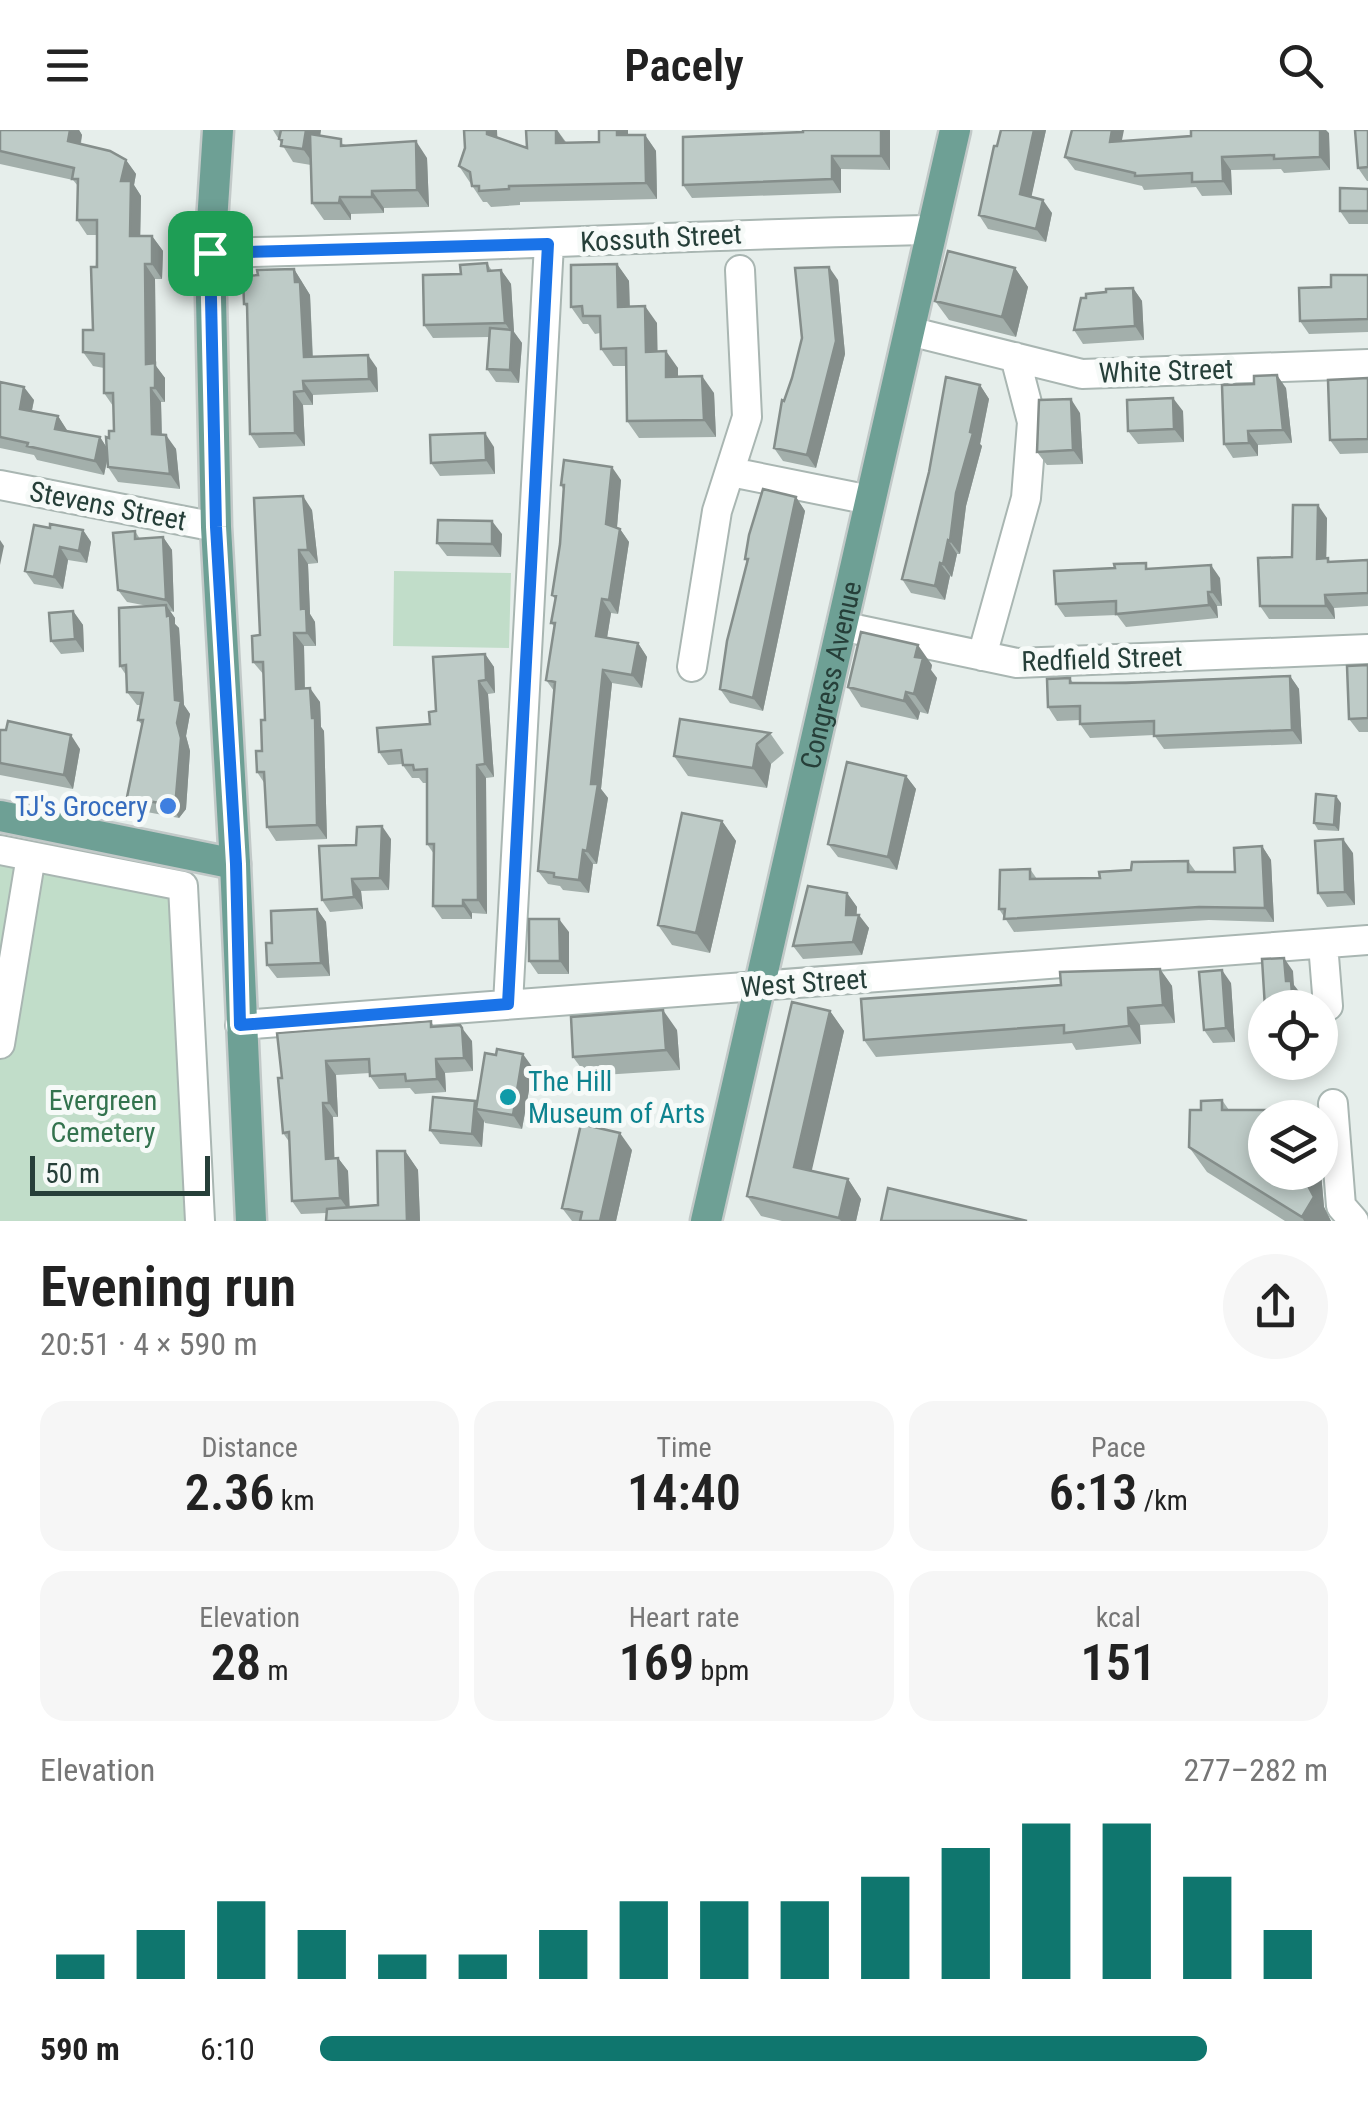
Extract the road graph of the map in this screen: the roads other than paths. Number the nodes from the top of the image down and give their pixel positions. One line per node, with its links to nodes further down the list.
1 (218, 130): 5 (main road)
2 (955, 130): 3 (main road, Congress Avenue)
3 (932, 230): 4 (street, Kossuth Street); 7 (main road, Congress Avenue)
4 (548, 244): 5 (street, Kossuth Street); 26 (street)
5 (210, 253): 13 (main road)
6 (740, 270): 10 (street)
7 (910, 331): 8 (street, White Street); 12 (main road, Congress Avenue)
8 (1015, 358): 9 (street, White Street); 16 (street)
9 (1368, 364)
10 (732, 472): 12 (street); 17 (street)
11 (0, 485): 13 (street, Stevens Street)
12 (870, 500): 14 (main road, Congress Avenue)
13 (216, 527): 21 (main road)
14 (840, 626): 16 (street, Redfield Street); 24 (main road, Congress Avenue)
15 (1368, 650): 16 (street, Redfield Street)
16 (982, 656)
17 (692, 667)
18 (0, 816): 21 (main road)
19 (0, 850): 20 (street)
20 (32, 856): 28 (street); 30 (street)
21 (236, 864): 27 (main road)
22 (1368, 940): 23 (street, West Street)
23 (1323, 944): 24 (street, West Street); 25 (street)
24 (760, 986): 26 (street, West Street); 32 (main road, Congress Avenue)
25 (1327, 990)
26 (508, 1004): 27 (street, West Street)
27 (240, 1025): 31 (main road)
28 (0, 1044)
29 (1338, 1162): 33 (street)
30 (200, 1221)
31 (251, 1221)
32 (706, 1221)
33 (1354, 1221)

